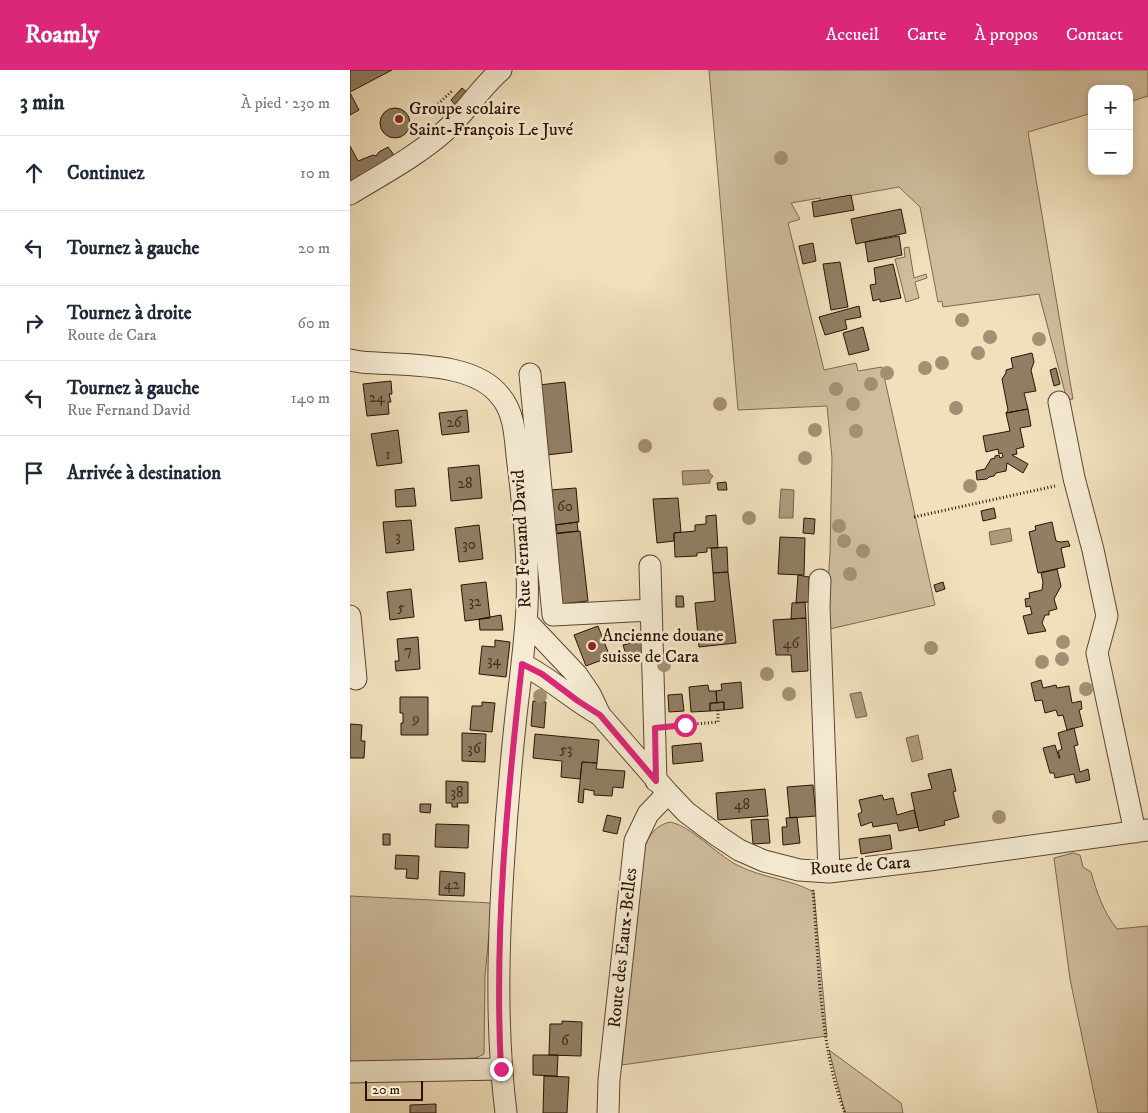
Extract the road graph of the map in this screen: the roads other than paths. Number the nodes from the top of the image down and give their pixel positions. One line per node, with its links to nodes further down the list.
1 (501, 70): 2 (street)
2 (350, 194)
3 (350, 360): 10 (street, Rue Fernand David)
4 (530, 374): 8 (street)
5 (1059, 402): 15 (street)
6 (650, 566): 8 (street)
7 (820, 580): 16 (street)
8 (652, 610): 14 (street)
9 (350, 616): 12 (street)
10 (526, 621): 11 (street, Rue Fernand David); 13 (street, Route de Cara)
11 (522, 664): 13 (street, Route de Cara); 17 (street, Rue Fernand David)
12 (356, 679)
13 (600, 715): 14 (street, Route de Cara)
14 (662, 787): 16 (street, Route de Cara); 20 (street, Route des Eaux-Belles)
15 (1142, 831): 16 (street, Route de Cara)
16 (821, 872)
17 (501, 1069): 18 (street); 19 (street, Rue Fernand David)
18 (350, 1072)
19 (506, 1113)
20 (608, 1113)

